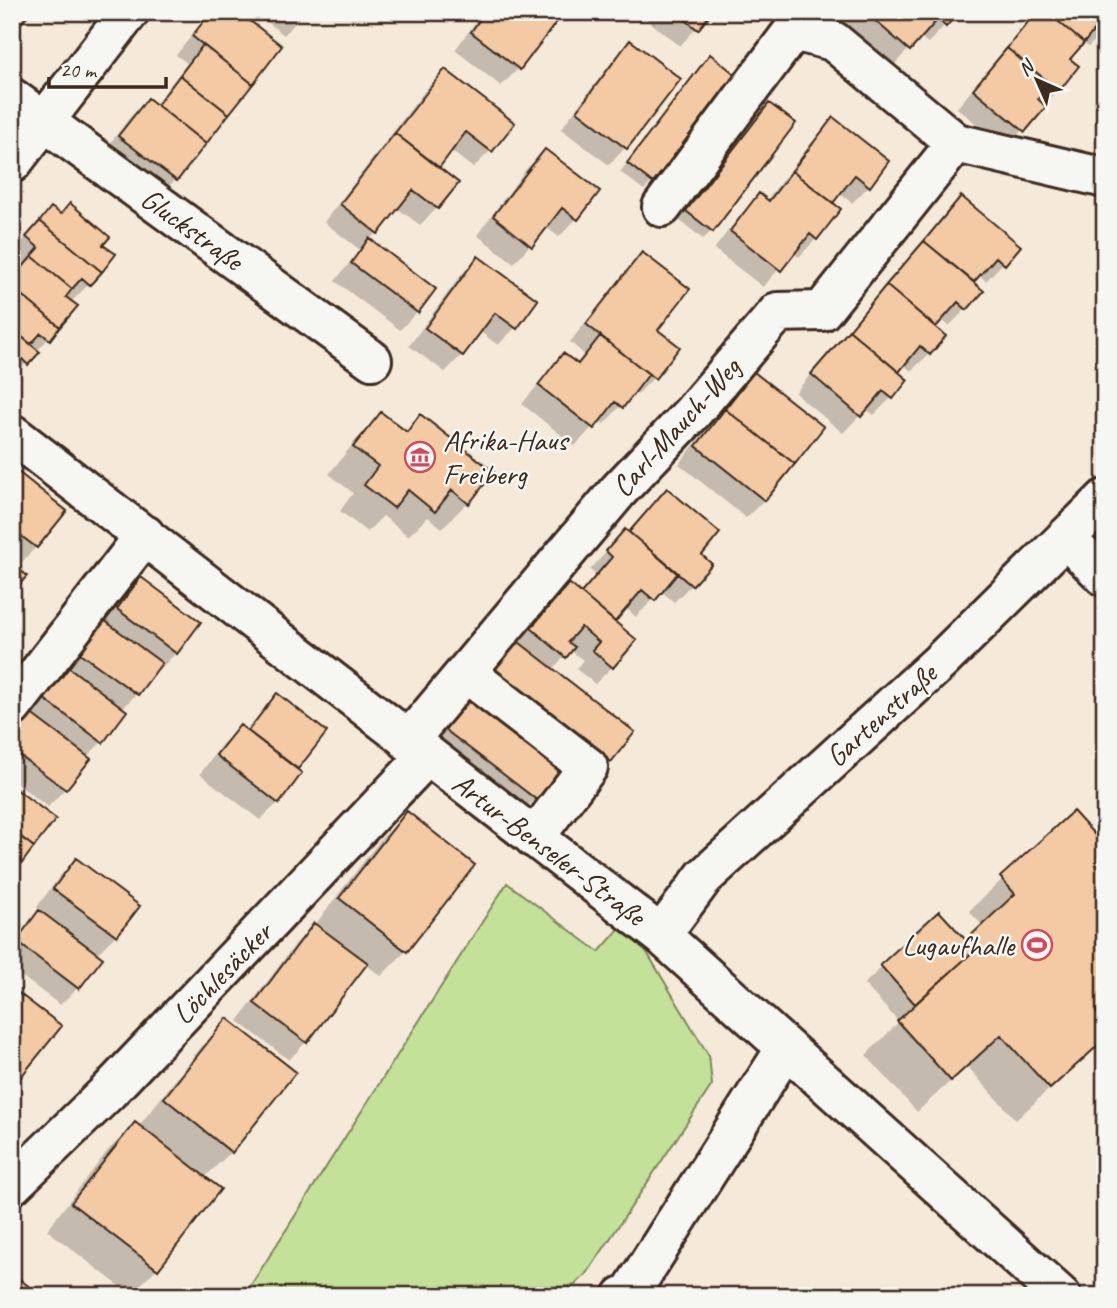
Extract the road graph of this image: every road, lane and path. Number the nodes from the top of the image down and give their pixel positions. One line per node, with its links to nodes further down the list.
1 (129, 12): 3 (street)
2 (12, 98): 3 (street, Gluckstraße)
3 (45, 121): 5 (street); 8 (street, Gluckstraße)
4 (956, 143): 6 (street); 7 (street); 16 (street, Carl-Mauch-Weg)
5 (12, 163)
6 (1105, 178)
7 (662, 207)
8 (372, 360)
9 (12, 434): 11 (street, Artur-Benseler-Straße)
10 (1105, 499): 12 (street, Gartenstraße)
11 (145, 536): 15 (street); 16 (street, Artur-Benseler-Straße)
12 (1065, 538): 13 (street); 18 (street, Gartenstraße)
13 (1105, 577)
14 (478, 682): 17 (street)
15 (12, 707)
16 (418, 748): 17 (street, Artur-Benseler-Straße); 20 (street, Löchlesäcker)
17 (534, 838): 18 (street, Artur-Benseler-Straße)
18 (661, 935): 19 (street, Artur-Benseler-Straße)
19 (786, 1048): 21 (street); 22 (street, Artur-Benseler-Straße)
20 (12, 1185)
21 (624, 1296)
22 (1060, 1296)

